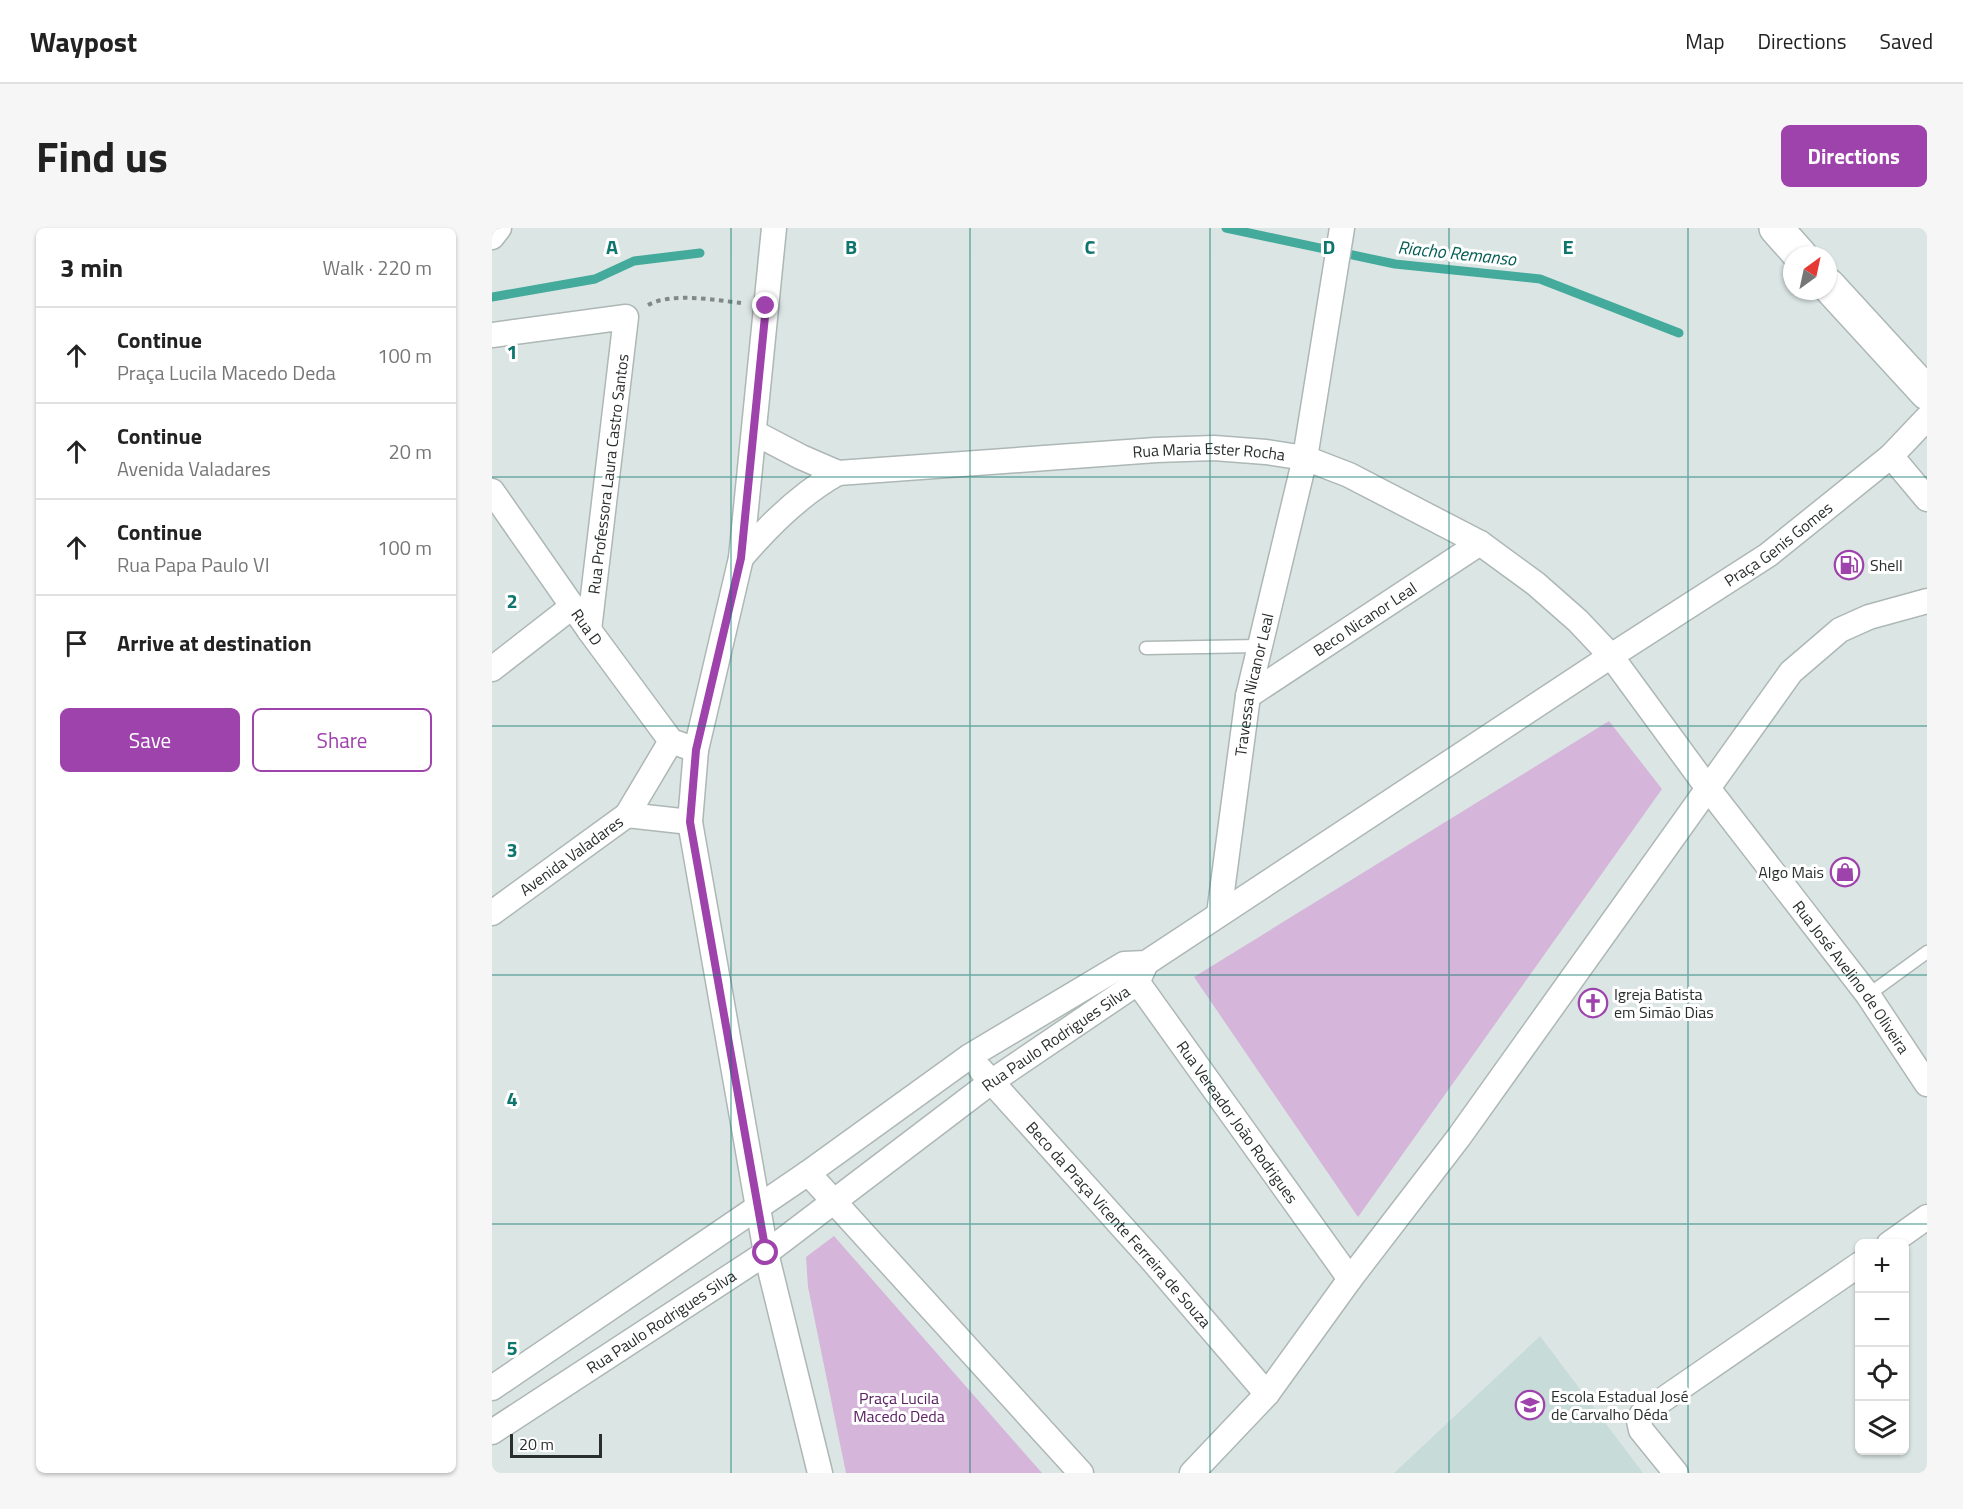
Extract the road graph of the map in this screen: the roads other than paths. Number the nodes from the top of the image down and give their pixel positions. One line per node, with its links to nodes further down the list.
1 (500, 228): 5 (street)
2 (774, 228): 11 (street)
3 (1776, 228): 6 (main road)
4 (1342, 230): 13 (street, Travessa Nicanor Leal)
5 (492, 237)
6 (1792, 246)
7 (1837, 295): 9 (main road)
8 (492, 335): 21 (street, Rua Professora Laura Castro Santos)
9 (1927, 393)
10 (1927, 418): 12 (street, Praça Genis Gomes)
11 (754, 433): 14 (street, Rua Maria Ester Rocha); 18 (street)
12 (1892, 456): 16 (street); 24 (street, Praça Genis Gomes)
13 (1305, 458): 14 (street, Rua Maria Ester Rocha); 17 (street, Rua Maria Ester Rocha); 22 (street, Travessa Nicanor Leal)
14 (838, 473): 18 (street)
15 (492, 492): 20 (street, Rua D)
16 (1927, 499)
17 (1480, 543): 24 (street, Rua Maria Ester Rocha); 26 (street, Beco Nicanor Leal)
18 (741, 558): 28 (street)
19 (1927, 601): 29 (street)
20 (573, 606): 21 (street, Rua D); 25 (street)
21 (589, 630): 27 (street, Rua D)
22 (1259, 646): 23 (lane); 26 (street, Travessa Nicanor Leal)
23 (1146, 648)
24 (1611, 656): 29 (street, Rua José Avelino de Oliveira); 33 (street, Praça Genis Gomes)
25 (492, 669)
26 (1248, 696): 33 (street, Travessa Nicanor Leal)
27 (671, 741): 28 (street); 30 (street)
28 (696, 750): 31 (street)
29 (1707, 787): 36 (street, Rua José Avelino de Oliveira); 47 (street)
30 (627, 814): 31 (street, Avenida Valadares); 32 (street, Avenida Valadares)
31 (690, 822): 42 (street)
32 (492, 913)
33 (1219, 914): 35 (street, Praça Genis Gomes)
34 (1927, 952): 36 (lane)
35 (1136, 970): 37 (street, Rua Paulo Rodrigues Silva); 38 (street, Rua Paulo Rodrigues Silva); 47 (street, Rua Vereador João Rodrigues)
36 (1868, 996): 39 (street, Rua José Avelino de Oliveira)
37 (970, 1056): 38 (street, Beco da Praça Vicente Ferreira de Souza); 40 (street, Rua Paulo Rodrigues Silva)
38 (992, 1082): 41 (street, Rua Paulo Rodrigues Silva); 50 (street, Beco da Praça Vicente Ferreira de Souza)
39 (1927, 1084)
40 (808, 1173): 41 (street); 42 (street, Rua Paulo Rodrigues Silva)
41 (833, 1202): 45 (street, Rua Paulo Rodrigues Silva); 54 (street)
42 (758, 1208): 45 (street); 48 (street, Rua Paulo Rodrigues Silva)
43 (1927, 1217): 44 (street)
44 (1896, 1239)
45 (766, 1253): 51 (street, Rua Paulo Rodrigues Silva); 53 (street)
46 (1855, 1267): 56 (street)
47 (1350, 1279): 50 (street)
48 (519, 1370): 49 (street, Rua Paulo Rodrigues Silva); 51 (street)
49 (492, 1388)
50 (1267, 1394): 55 (street)
51 (546, 1396): 52 (street, Rua Paulo Rodrigues Silva)
52 (492, 1432)
53 (820, 1473)
54 (1081, 1473)
55 (1192, 1473)
56 (1676, 1473)

